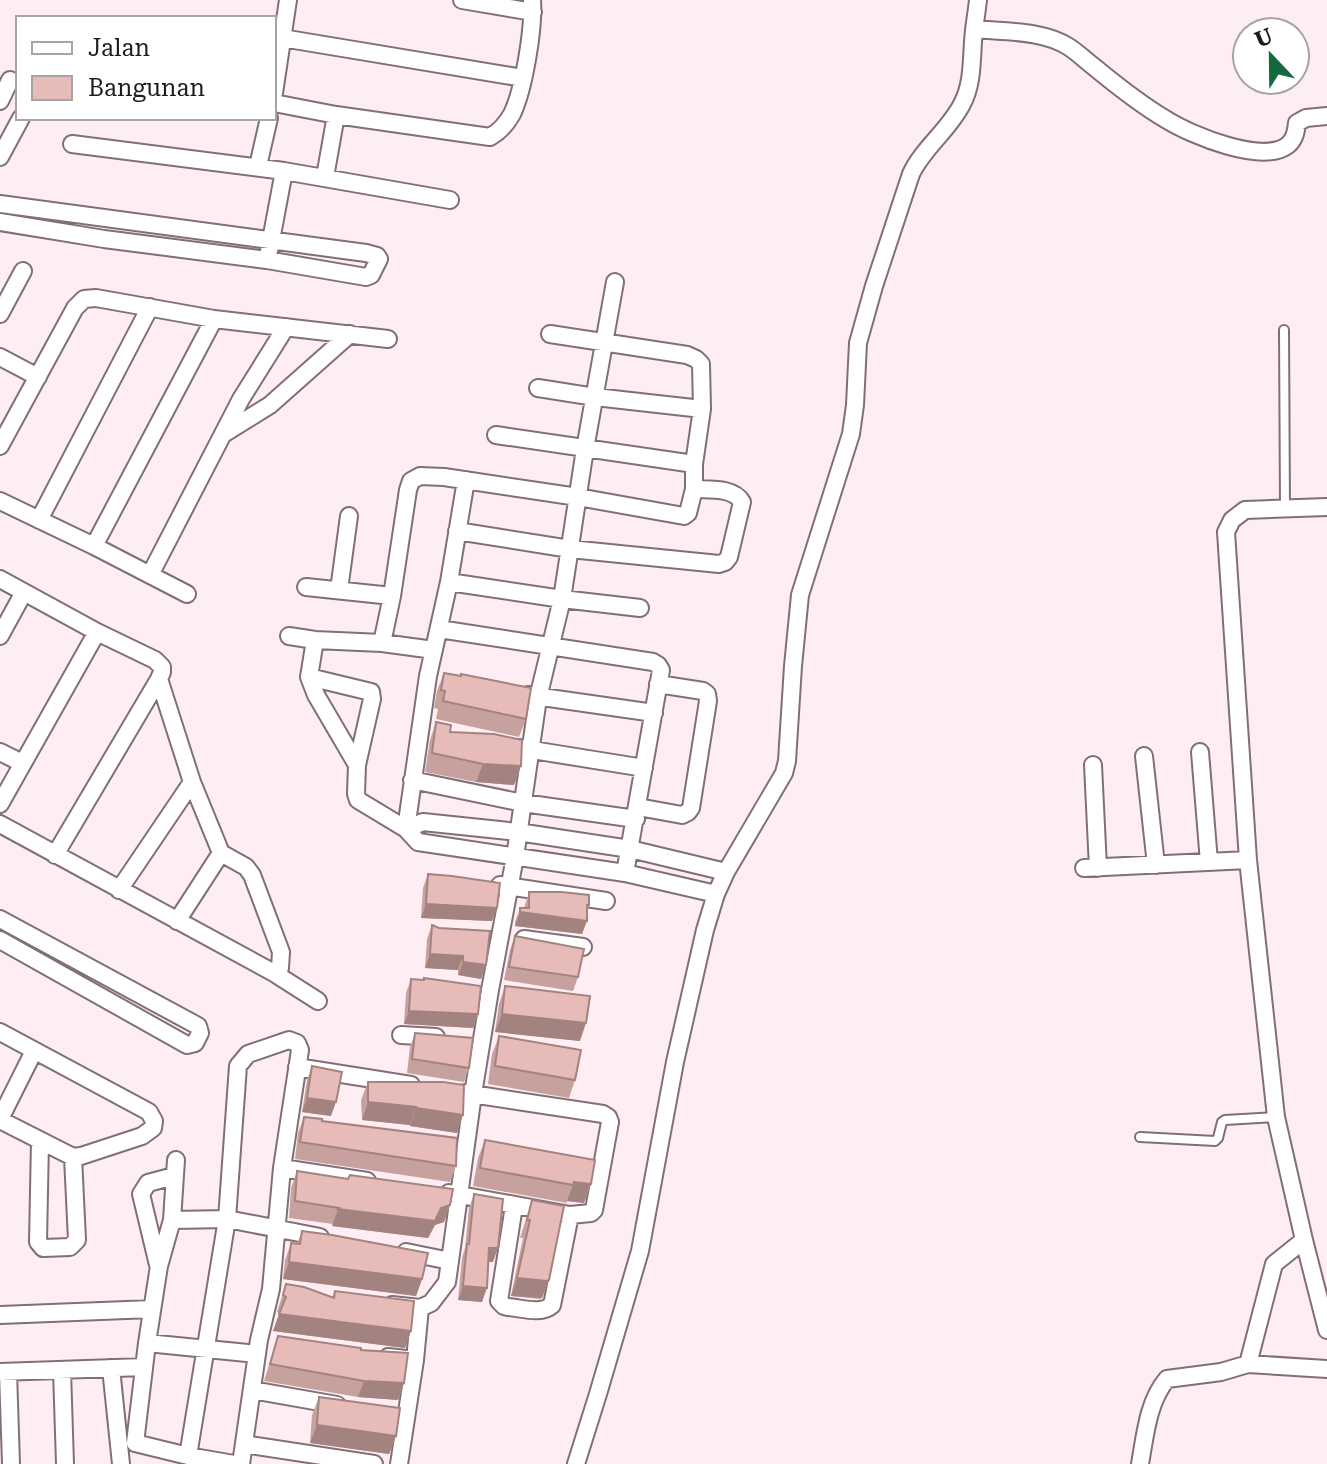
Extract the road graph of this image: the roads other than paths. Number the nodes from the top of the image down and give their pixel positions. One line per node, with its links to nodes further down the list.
1 (288, 0): 6 (street)
2 (462, 0): 4 (street)
3 (978, 0): 5 (street)
4 (533, 6): 7 (street)
5 (974, 29): 13 (street); 106 (street)
6 (282, 38): 7 (street); 8 (street)
7 (523, 78): 12 (street)
8 (276, 79)
9 (10, 80): 10 (street)
10 (0, 101)
11 (276, 103): 12 (street)
12 (336, 115): 20 (street)
13 (1327, 116)
14 (20, 120): 17 (street)
15 (269, 120): 18 (street)
16 (72, 144): 18 (street)
17 (0, 157)
18 (258, 166): 19 (street)
19 (284, 171): 20 (street); 24 (street)
20 (325, 177): 21 (street)
21 (450, 200)
22 (0, 204): 24 (street)
23 (0, 222): 25 (street)
24 (271, 240): 25 (street); 25 (street)
25 (267, 260)
26 (23, 271): 29 (street)
27 (615, 282): 36 (street)
28 (150, 307): 30 (street); 38 (street); 54 (street)
29 (0, 314)
30 (214, 319): 31 (street); 56 (street)
31 (286, 327): 33 (street); 42 (street)
32 (1284, 330): 52 (lane)
33 (350, 334): 35 (street); 42 (street)
34 (550, 334): 36 (street)
35 (388, 339)
36 (604, 343): 40 (street); 41 (street)
37 (0, 357): 38 (street)
38 (38, 377): 44 (street)
39 (538, 388): 40 (street)
40 (595, 397): 41 (street); 45 (street)
41 (702, 409): 46 (street)
42 (224, 434): 58 (street)
43 (496, 435): 45 (street)
44 (2, 437)
45 (585, 449): 46 (street); 49 (street)
46 (694, 464): 48 (street)
47 (466, 480): 49 (street); 55 (street); 65 (street)
48 (694, 489): 49 (street); 57 (street)
49 (578, 497): 57 (street)
50 (0, 501): 54 (street)
51 (1327, 507): 52 (street)
52 (1285, 509): 103 (street)
53 (349, 516): 62 (street)
54 (39, 520): 56 (street)
55 (457, 531): 57 (street); 60 (street)
56 (94, 546): 58 (street)
57 (570, 549): 66 (street)
58 (150, 575): 64 (street)
59 (0, 579): 63 (street)
60 (449, 582): 66 (street); 68 (street)
61 (306, 587): 62 (street)
62 (339, 590): 65 (street)
63 (24, 592): 69 (street); 70 (street)
64 (187, 594)
65 (392, 596): 73 (street)
66 (562, 599): 67 (street); 74 (street)
67 (640, 608)
68 (439, 629): 74 (street); 75 (street)
69 (97, 632): 77 (street); 87 (street)
70 (0, 636)
71 (289, 636): 72 (street)
72 (315, 640): 73 (street); 76 (street)
73 (382, 643): 75 (street)
74 (549, 646): 78 (street); 80 (street)
75 (434, 650): 91 (street)
76 (309, 677): 88 (street); 88 (street)
77 (159, 679): 92 (street); 101 (street)
78 (658, 684): 81 (street); 95 (street)
79 (511, 692): 80 (street)
80 (538, 698): 81 (street); 83 (street)
81 (654, 713): 90 (street)
82 (498, 743): 83 (street)
83 (529, 750): 90 (street); 93 (street)
84 (0, 752): 87 (street)
85 (1200, 752): 104 (street)
86 (1144, 756): 105 (street)
87 (22, 763): 94 (street)
88 (357, 765): 97 (street)
89 (1093, 765): 105 (street)
90 (644, 768): 95 (street)
91 (412, 780): 93 (street); 97 (street)
92 (192, 782): 100 (street); 110 (street)
93 (523, 803): 95 (street); 98 (street)
94 (0, 804)
95 (637, 813): 99 (street)
96 (0, 824): 101 (street)
97 (406, 829): 98 (street); 102 (street)
98 (518, 832): 99 (street); 102 (street)
99 (630, 849): 106 (street); 107 (street)
100 (221, 853): 114 (street); 118 (street)
101 (55, 855): 110 (street)
102 (515, 857): 107 (street); 109 (street)
103 (1248, 860): 104 (street); 126 (street)
104 (1209, 862): 105 (street)
105 (1156, 865)
106 (726, 872): 111 (street)
107 (625, 873): 111 (street)
108 (484, 883): 109 (street)
109 (510, 887): 112 (street); 115 (street)
110 (119, 890): 114 (street)
111 (716, 894): 175 (street)
112 (606, 901)
113 (0, 919): 116 (street)
114 (177, 921): 118 (street)
115 (494, 935): 117 (street); 122 (street)
116 (0, 940)
117 (583, 947)
118 (274, 973): 119 (street)
119 (318, 1001)
120 (0, 1032): 123 (street)
121 (401, 1035): 122 (street)
122 (476, 1041): 125 (street)
123 (34, 1051): 127 (street); 130 (street)
124 (297, 1067): 125 (street); 131 (street); 137 (street)
125 (473, 1094): 134 (street); 136 (street)
126 (1276, 1117): 128 (lane); 141 (street)
127 (0, 1120): 129 (street)
128 (1140, 1137)
129 (40, 1141): 130 (street); 130 (street)
130 (73, 1157)
131 (282, 1168): 132 (street); 139 (street)
132 (385, 1183)
133 (430, 1190): 134 (street)
134 (460, 1195): 135 (street); 143 (street)
135 (514, 1206): 136 (street); 136 (street)
136 (570, 1215)
137 (227, 1219): 138 (street); 139 (street); 153 (street)
138 (172, 1220): 144 (street); 144 (street)
139 (275, 1228): 140 (street); 152 (street)
140 (331, 1239)
141 (1304, 1240): 149 (street); 156 (street)
142 (390, 1249): 143 (street)
143 (450, 1261): 146 (street)
144 (159, 1266): 147 (street)
145 (375, 1303): 146 (street)
146 (420, 1308): 155 (street)
147 (152, 1309): 148 (street); 151 (street)
148 (0, 1315)
149 (1326, 1320): 150 (street)
150 (1327, 1330)
151 (147, 1343): 153 (street); 157 (street)
152 (264, 1346): 153 (street); 162 (street)
153 (205, 1349): 166 (street)
154 (369, 1354): 155 (street)
155 (415, 1360): 174 (street)
156 (1248, 1364): 159 (street); 176 (street)
157 (144, 1367): 158 (street); 164 (street)
158 (111, 1368): 160 (street); 169 (street)
159 (1327, 1369)
160 (62, 1370): 161 (street); 168 (street)
161 (4, 1372): 167 (street)
162 (252, 1390): 163 (street); 165 (street)
163 (360, 1409)
164 (135, 1443): 166 (street); 170 (street)
165 (244, 1444): 172 (street); 173 (street)
166 (188, 1456): 171 (street)
167 (11, 1464)
168 (65, 1464)
169 (121, 1464)
170 (130, 1464)
171 (234, 1464)
172 (241, 1464)
173 (374, 1464)
174 (399, 1464)
175 (576, 1464)
176 (1140, 1464)

